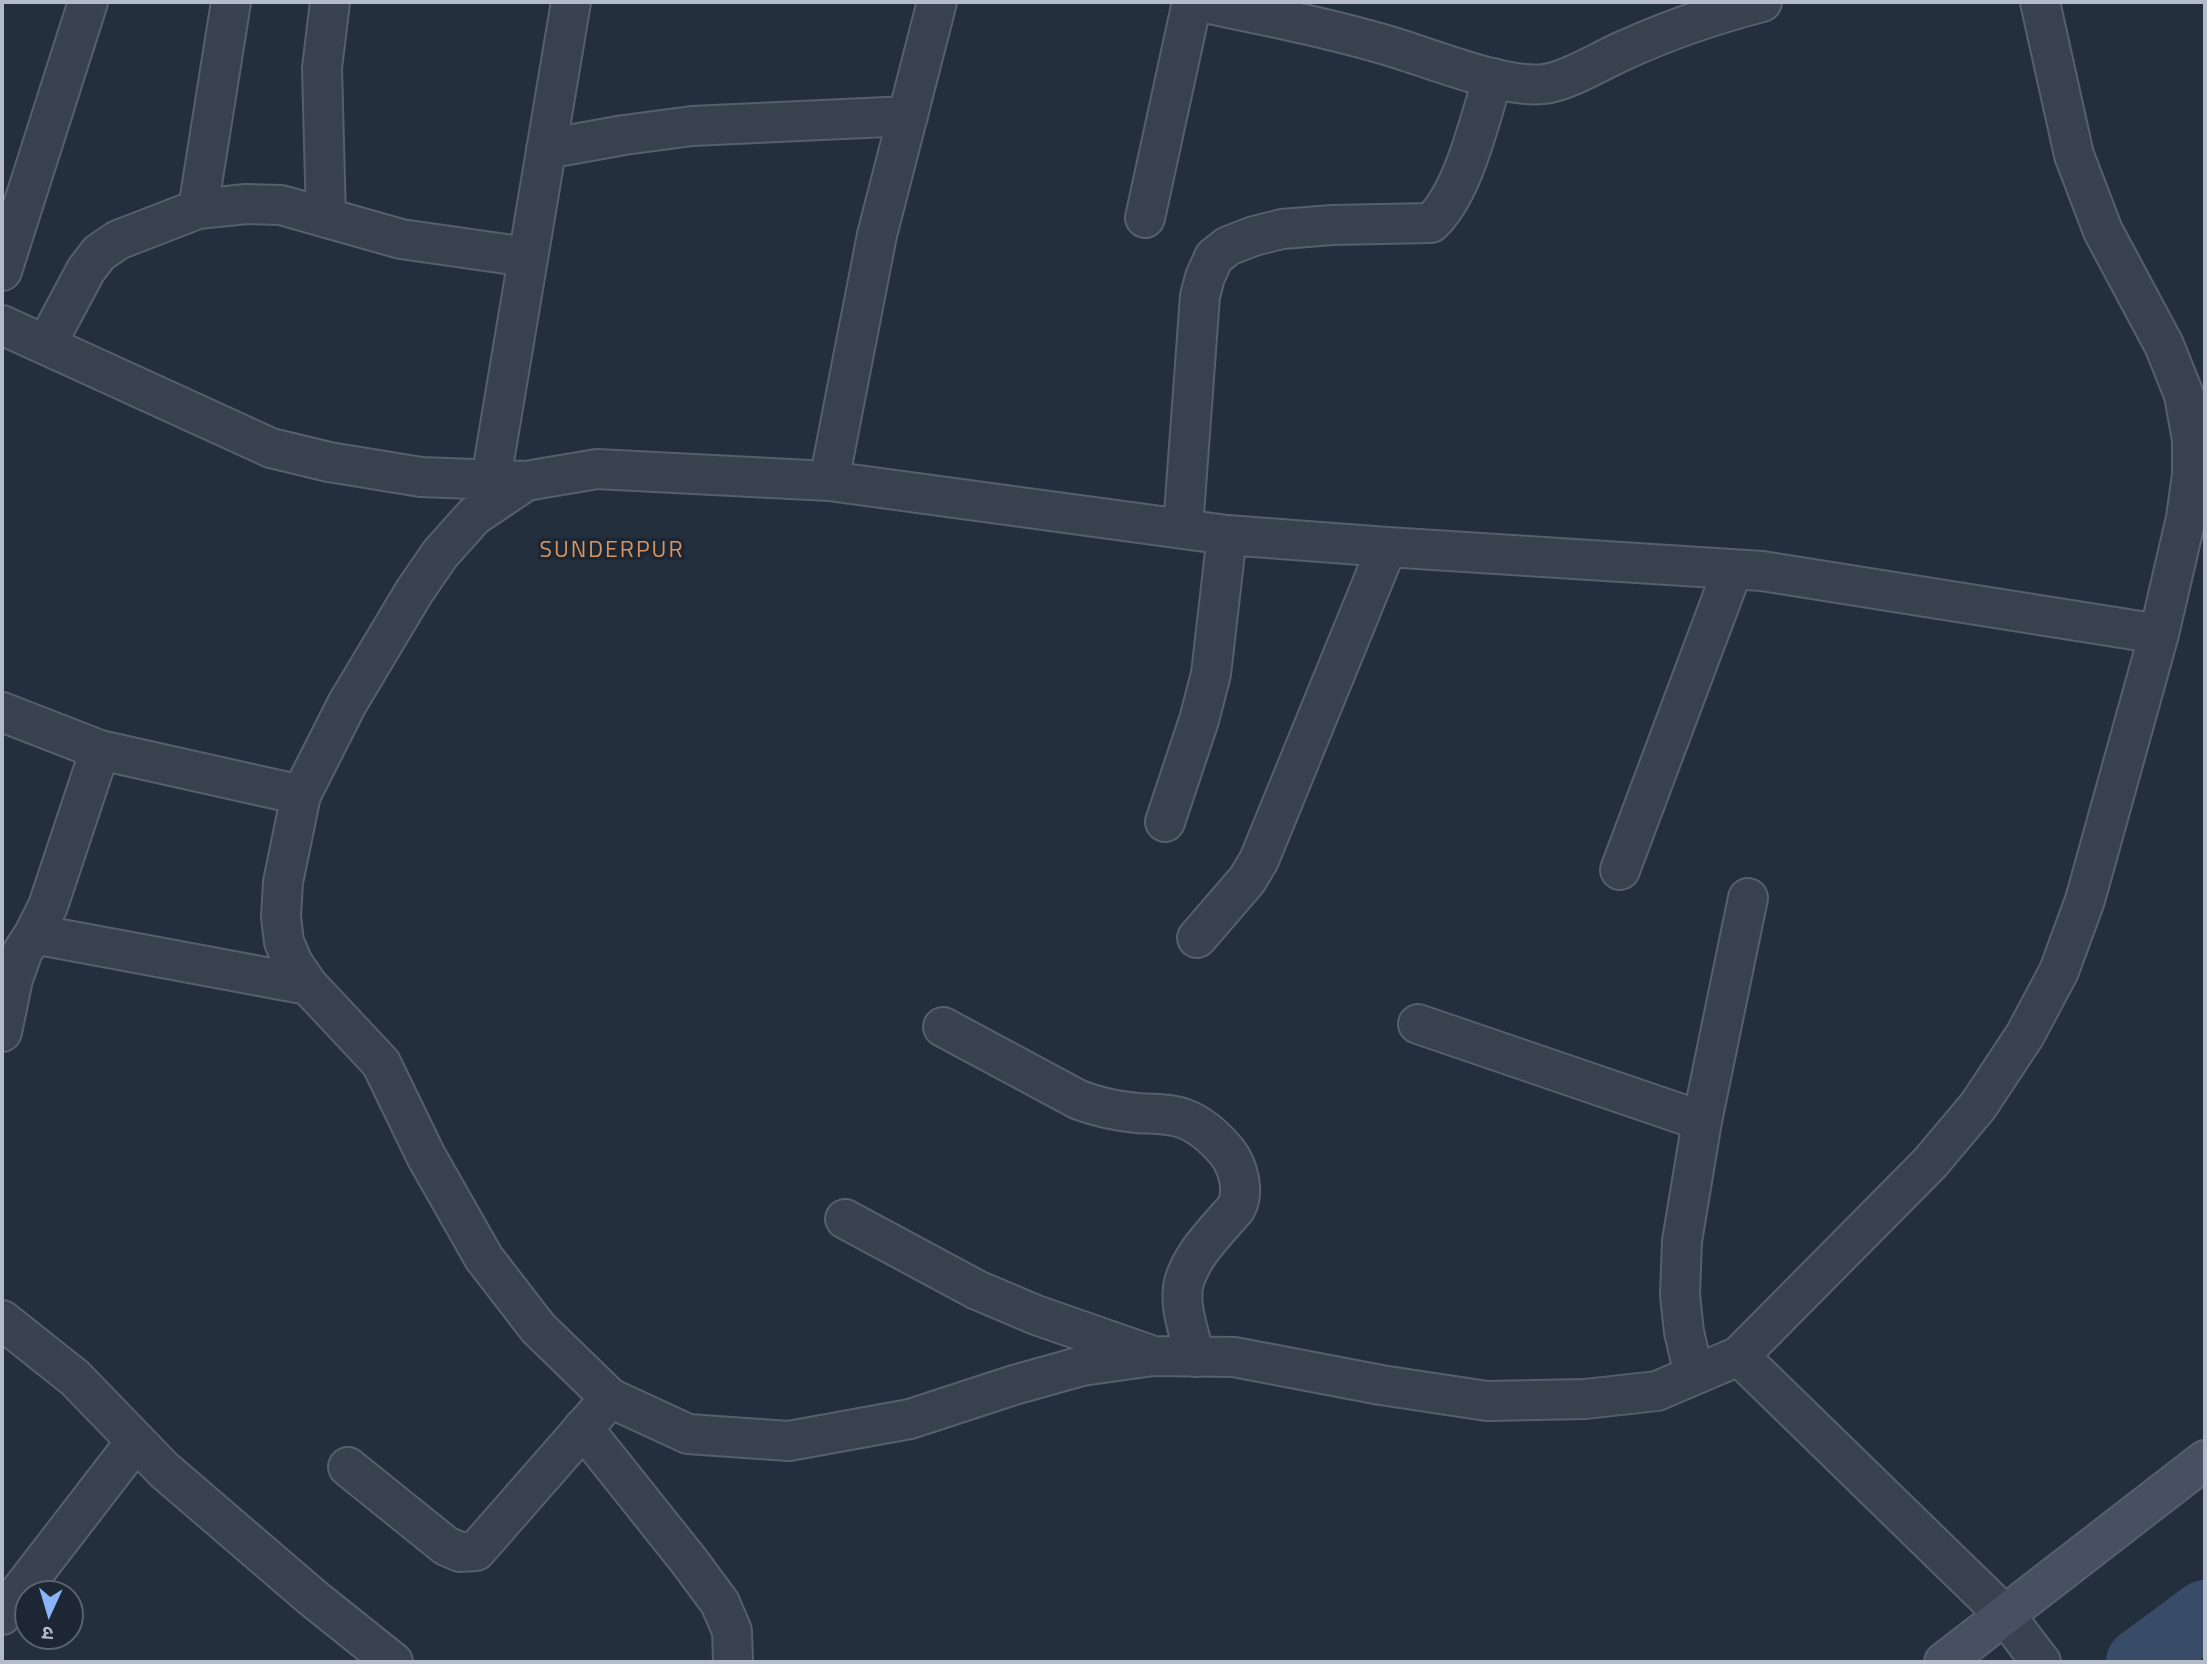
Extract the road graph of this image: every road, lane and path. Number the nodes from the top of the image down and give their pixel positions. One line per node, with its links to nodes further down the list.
1 (88, 2): 18 (street)
2 (231, 2): 14 (street)
3 (330, 2): 15 (street)
4 (571, 2): 13 (street)
5 (937, 2): 12 (street)
6 (1192, 2): 16 (street)
7 (1200, 2): 10 (street)
8 (1762, 2): 11 (street)
9 (2039, 2): 23 (street)
10 (1248, 7): 11 (street)
11 (1493, 78): 24 (street)
12 (908, 116): 13 (street); 22 (street)
13 (546, 149): 17 (street)
14 (198, 209): 15 (street); 20 (street)
15 (326, 218): 17 (street)
16 (1145, 218)
17 (527, 257): 21 (street)
18 (2, 271)
19 (2, 325): 20 (street)
20 (46, 345): 21 (street)
21 (508, 480): 22 (street); 31 (street)
22 (829, 481): 24 (street)
23 (2195, 519): 28 (street)
24 (1183, 528): 25 (street)
25 (1227, 535): 26 (street); 32 (street)
26 (1387, 547): 27 (street); 36 (street)
27 (1733, 569): 28 (street); 33 (street)
28 (2159, 634): 46 (street)
29 (2, 712): 30 (street)
30 (100, 750): 31 (street); 35 (street)
31 (301, 795): 37 (street)
32 (1165, 822)
33 (1620, 870)
34 (1748, 898): 41 (street)
35 (34, 934): 37 (street); 40 (street)
36 (1198, 938)
37 (308, 985): 48 (street)
38 (1418, 1024): 41 (street)
39 (943, 1027): 45 (street)
40 (2, 1032)
41 (1702, 1121): 47 (street)
42 (845, 1219): 44 (street)
43 (2, 1320): 50 (street)
44 (1153, 1356): 45 (street); 48 (street)
45 (1195, 1356): 47 (street)
46 (1739, 1356): 47 (street); 54 (street)
47 (1694, 1375)
48 (610, 1398): 49 (street)
49 (583, 1428): 52 (street); 57 (street)
50 (136, 1441): 53 (street); 56 (street)
51 (2205, 1460): 54 (street)
52 (348, 1466)
53 (2, 1615)
54 (2005, 1615): 55 (street); 58 (street)
55 (2035, 1655)
56 (393, 1662)
57 (733, 1662)
58 (1944, 1662)

